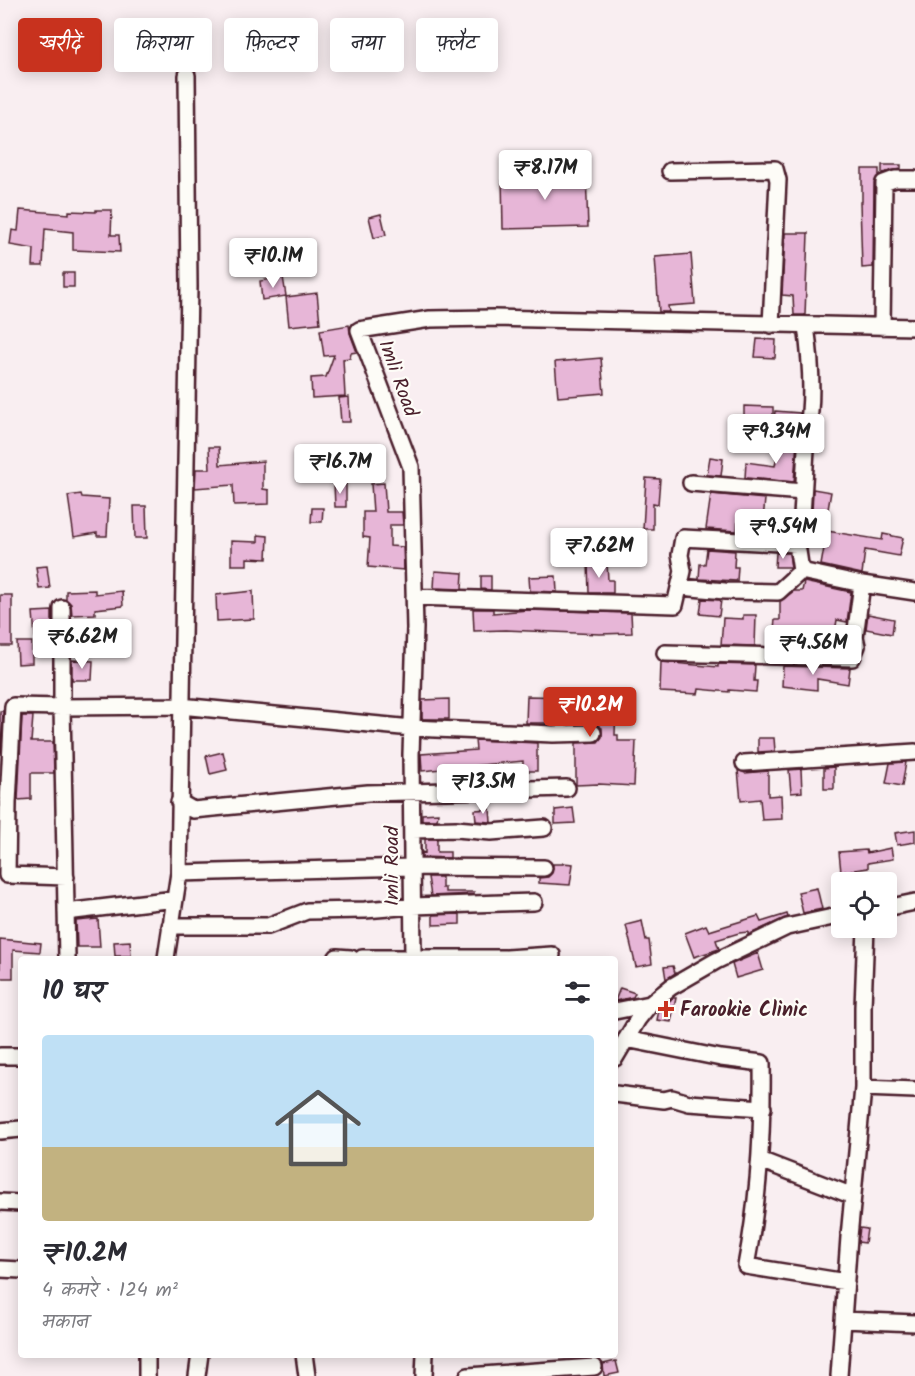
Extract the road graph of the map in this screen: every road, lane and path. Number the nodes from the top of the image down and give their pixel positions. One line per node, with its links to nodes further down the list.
1 (187, 75): 18 (street)
2 (670, 171): 4 (street)
3 (915, 179): 6 (street)
4 (771, 325): 5 (street, Imli Road); 15 (street, Imli Road)
5 (806, 326): 6 (street, Imli Road); 9 (street)
6 (882, 327): 7 (street, Imli Road)
7 (915, 327)
8 (691, 483): 9 (street)
9 (803, 492): 10 (street)
10 (797, 544): 11 (street); 13 (street)
11 (801, 571): 12 (street); 13 (street)
12 (862, 584): 14 (street); 17 (street)
13 (681, 587): 15 (street)
14 (915, 592)
15 (414, 597): 20 (street, Imli Road)
16 (62, 608): 19 (street)
17 (665, 653)
18 (180, 706): 19 (street); 20 (street); 26 (street)
19 (62, 707): 32 (street); 33 (street)
20 (412, 728): 21 (street); 25 (street, Imli Road)
21 (593, 733)
22 (915, 752): 23 (street)
23 (744, 763)
24 (567, 788): 25 (street)
25 (412, 791): 26 (street); 28 (street, Imli Road)
26 (179, 802): 31 (street)
27 (544, 828): 28 (street)
28 (412, 830): 29 (street, Imli Road)
29 (412, 867): 30 (street); 31 (street); 37 (street, Imli Road)
30 (544, 868)
31 (178, 873): 34 (street)
32 (4, 874): 33 (street)
33 (66, 877): 39 (street)
34 (175, 899): 39 (street); 41 (street)
35 (534, 902): 37 (street)
36 (915, 902): 38 (street)
37 (413, 906): 41 (street); 46 (street, Imli Road)
38 (897, 906)
39 (66, 912): 44 (street)
40 (831, 917): 48 (street)
41 (170, 926): 45 (street)
42 (866, 938): 54 (street)
43 (552, 955): 47 (street)
44 (67, 956)
45 (166, 956)
46 (413, 956)
47 (537, 956)
48 (650, 1004): 49 (street); 50 (street)
49 (618, 1010)
50 (626, 1039): 51 (street); 57 (street)
51 (618, 1053)
52 (0, 1056): 53 (street)
53 (18, 1056)
54 (863, 1088): 55 (street); 61 (street)
55 (915, 1090)
56 (618, 1094): 57 (street)
57 (763, 1108): 60 (street)
58 (18, 1129): 59 (street)
59 (0, 1131)
60 (760, 1160): 61 (street); 66 (street)
61 (853, 1196): 66 (street)
62 (0, 1202): 63 (street)
63 (18, 1203)
64 (0, 1269): 65 (street)
65 (18, 1270)
66 (846, 1282): 67 (street)
67 (843, 1320): 68 (street); 79 (street)
68 (915, 1323)
69 (147, 1358): 74 (street)
70 (199, 1358): 75 (street)
71 (305, 1358): 76 (street)
72 (425, 1358): 77 (street)
73 (594, 1366): 78 (street)
74 (147, 1376)
75 (197, 1376)
76 (307, 1376)
77 (424, 1376)
78 (468, 1376)
79 (839, 1376)

